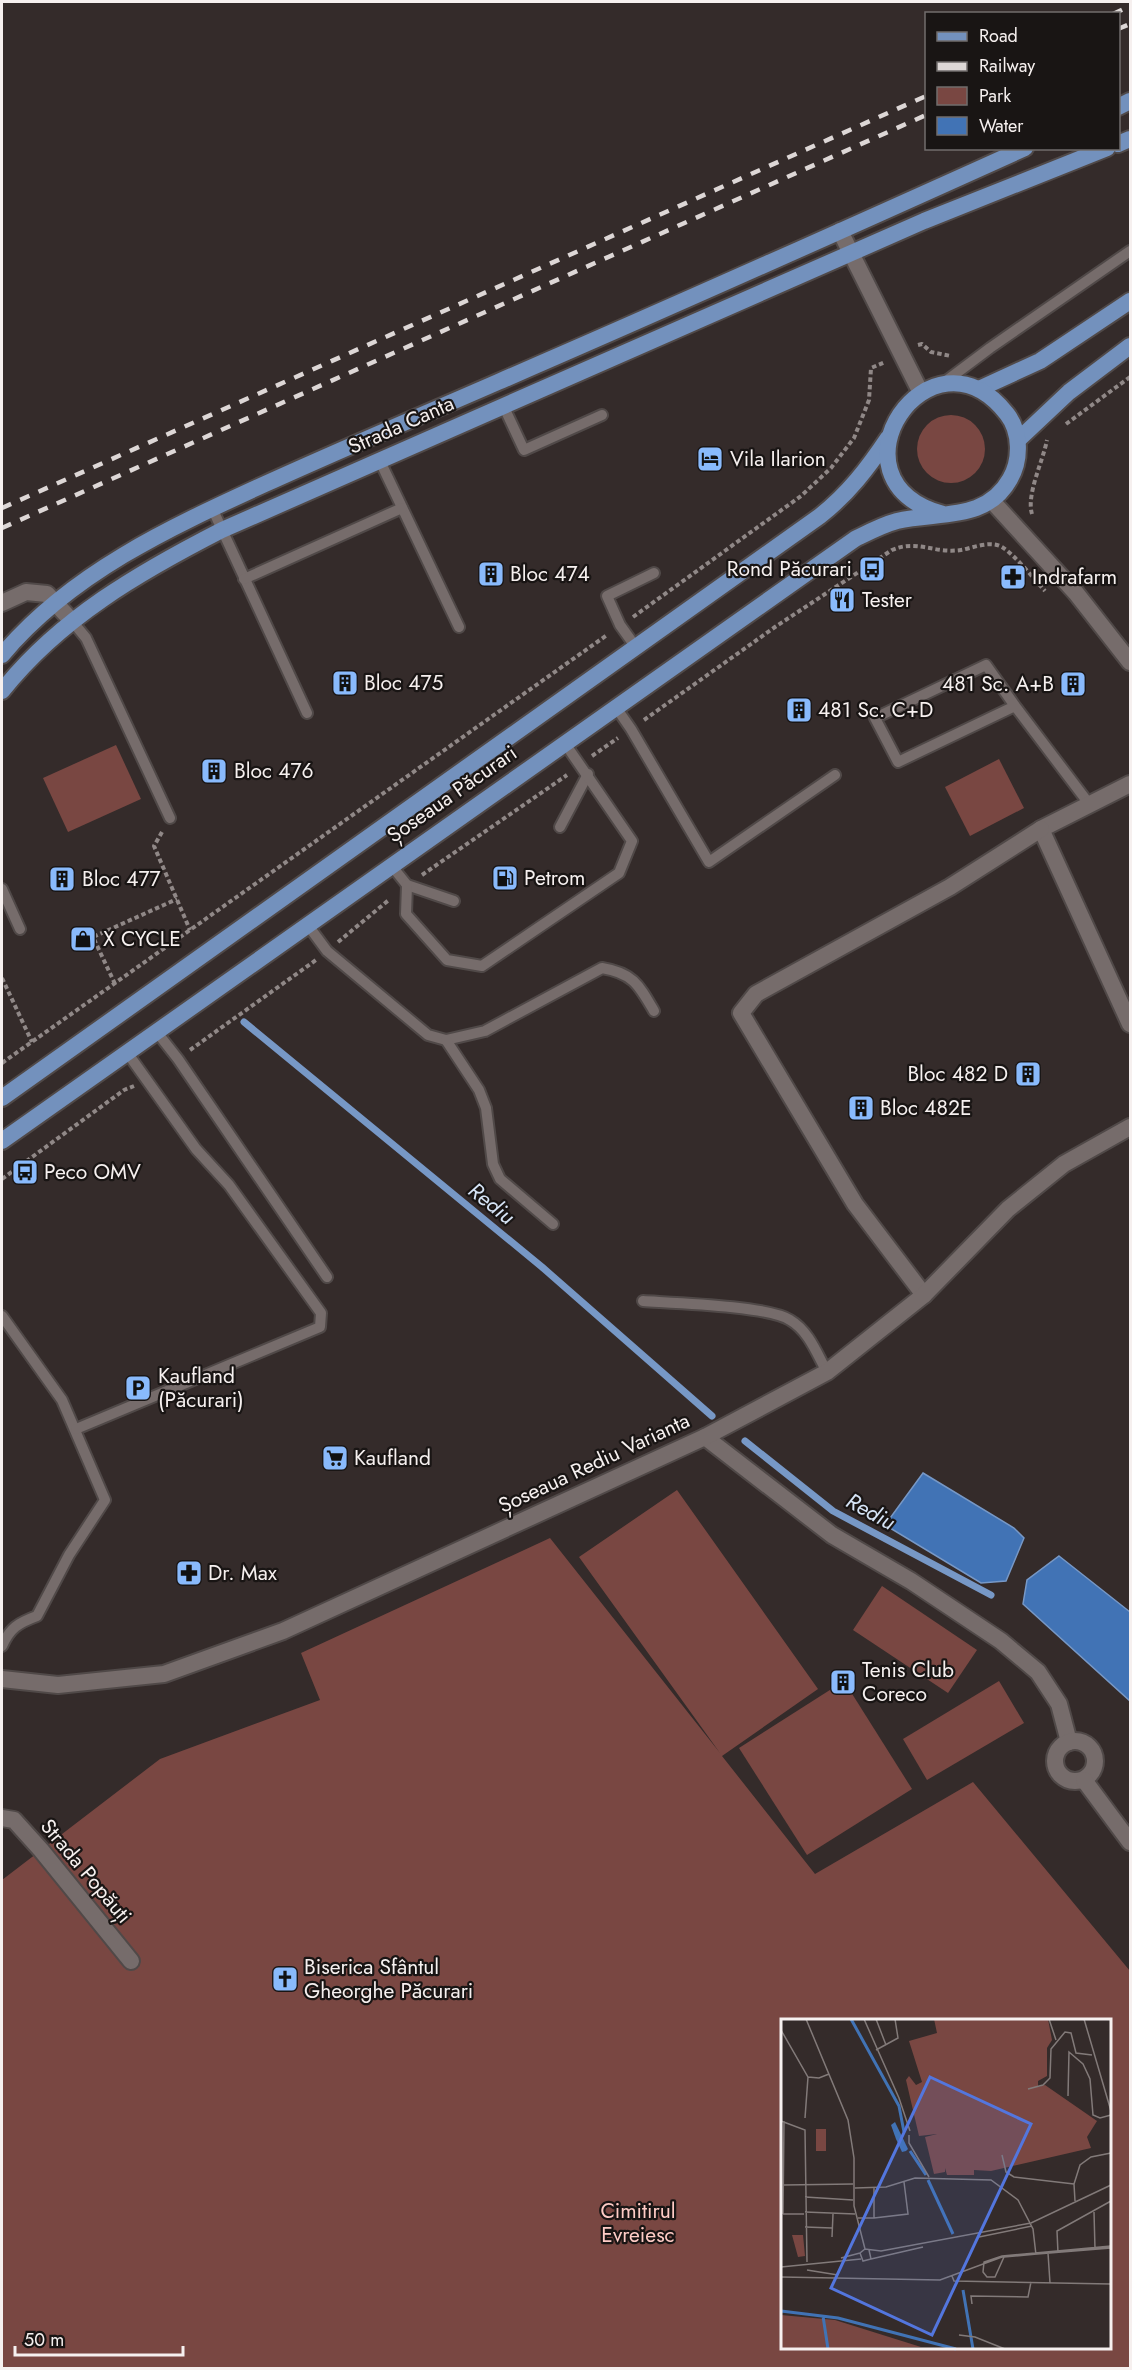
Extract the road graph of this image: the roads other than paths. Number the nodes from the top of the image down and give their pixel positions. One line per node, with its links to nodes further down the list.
1 (1021, 150): 3 (main road, Strada Canta)
2 (1102, 150): 5 (main road, Strada Canta)
3 (840, 231): 5 (street); 17 (main road, Strada Canta)
4 (1131, 251): 8 (lane)
5 (851, 253): 10 (street); 11 (main road, Strada Canta)
6 (1131, 301): 9 (main road)
7 (1131, 346): 14 (main road)
8 (941, 386): 9 (main road, Șoseaua Păcurari); 10 (main road, Șoseaua Păcurari)
9 (979, 389): 14 (main road)
10 (921, 393): 13 (main road, Șoseaua Păcurari)
11 (503, 405): 12 (lane); 15 (main road, Strada Canta)
12 (602, 415)
13 (889, 437): 19 (main road, Șoseaua Păcurari); 27 (main road, Șoseaua Păcurari)
14 (1018, 440): 16 (main road, Șoseaua Păcurari)
15 (379, 459): 18 (lane); 20 (main road, Strada Canta)
16 (992, 501): 19 (main road, Șoseaua Păcurari); 29 (street)
17 (212, 508): 20 (lane); 23 (main road, Strada Canta)
18 (402, 508): 22 (lane); 26 (lane)
19 (943, 514): 31 (main road, Șoseaua Păcurari)
20 (222, 530): 22 (lane); 25 (main road, Strada Canta)
21 (654, 573): 27 (lane)
22 (244, 579): 33 (lane)
23 (55, 601): 24 (street); 25 (street); 28 (main road, Strada Canta)
24 (2, 603)
25 (72, 621): 30 (main road, Strada Canta); 39 (lane)
26 (459, 627)
27 (635, 646): 53 (main road, Șoseaua Păcurari)
28 (2, 655)
29 (1131, 662)
30 (2, 691)
31 (615, 706): 34 (main road, Șoseaua Păcurari); 36 (lane)
32 (1016, 706): 32 (lane); 38 (lane)
33 (307, 713)
34 (564, 742): 35 (lane); 42 (main road, Șoseaua Păcurari)
35 (588, 774): 40 (lane); 43 (lane)
36 (835, 775)
37 (1131, 784): 38 (street)
38 (1090, 805): 41 (street)
39 (170, 818)
40 (560, 827)
41 (1041, 829): 49 (street); 58 (street)
42 (391, 865): 43 (lane); 46 (main road, Șoseaua Păcurari)
43 (408, 885): 45 (lane)
44 (2, 889): 47 (lane)
45 (454, 901)
46 (307, 924): 50 (main road, Șoseaua Păcurari); 51 (lane)
47 (20, 929)
48 (654, 1011): 51 (lane)
49 (1131, 1024)
50 (156, 1031): 52 (main road, Șoseaua Păcurari); 57 (lane)
51 (446, 1040): 56 (lane)
52 (126, 1052): 55 (main road, Șoseaua Păcurari); 62 (lane)
53 (2, 1098)
54 (1131, 1127): 58 (street, Șoseaua Rediu Varianta)
55 (2, 1141)
56 (553, 1224)
57 (327, 1277)
58 (924, 1295): 61 (street, Șoseaua Rediu Varianta)
59 (644, 1300): 61 (lane)
60 (2, 1316): 62 (lane)
61 (827, 1372): 63 (street, Șoseaua Rediu Varianta)
62 (76, 1429): 64 (lane)
63 (705, 1437): 65 (street, Șoseaua Rediu Varianta); 66 (street)
64 (2, 1646)
65 (2, 1679)
66 (1069, 1742): 67 (street); 67 (street)
67 (1084, 1780): 69 (street)
68 (2, 1818): 70 (street, Strada Popăuți)
69 (1131, 1842)
70 (131, 1961)

